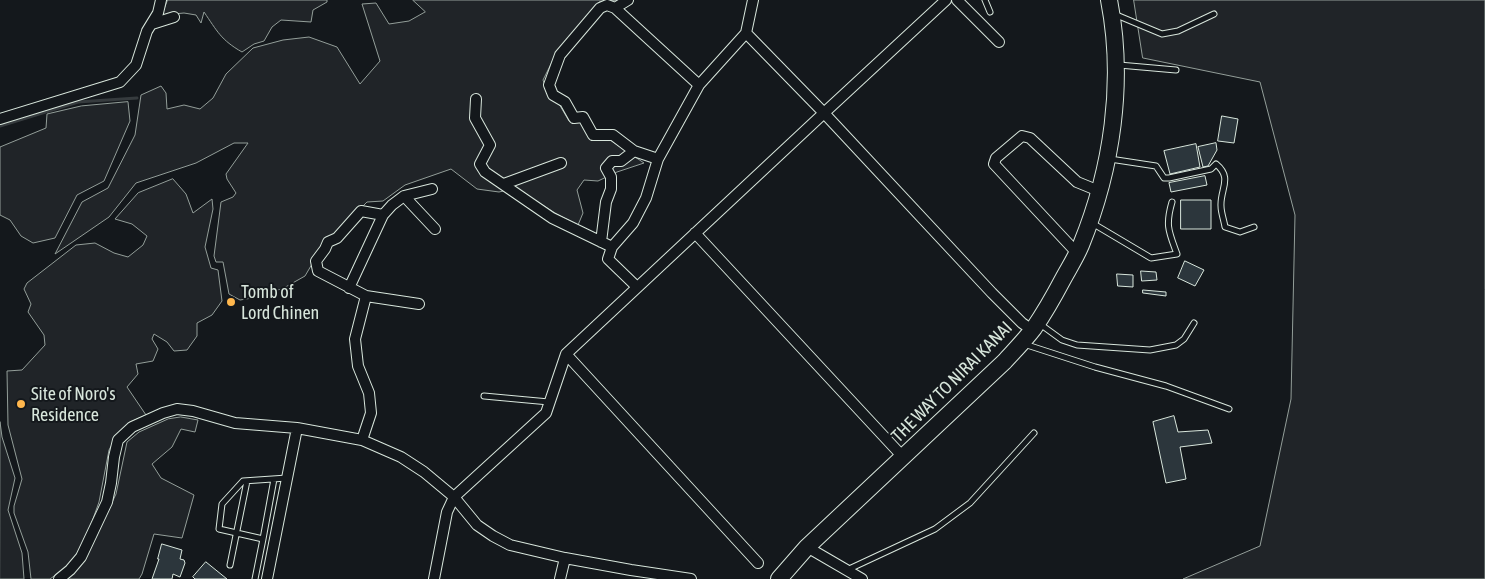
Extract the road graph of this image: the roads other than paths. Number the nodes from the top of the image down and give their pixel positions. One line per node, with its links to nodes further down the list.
1 (161, 0): 12 (street)
2 (628, 0): 8 (street)
3 (753, 0): 13 (street)
4 (946, 0): 19 (street)
5 (957, 0): 14 (street)
6 (984, 0): 9 (lane)
7 (1110, 6): 10 (lane); 15 (main road, THE WAY TO NIRAI KANAI)
8 (615, 8): 17 (street); 21 (street)
9 (990, 12)
10 (1214, 14)
11 (174, 17): 12 (street)
12 (152, 24): 20 (street)
13 (746, 34): 17 (street); 19 (street)
14 (999, 42)
15 (1116, 65): 16 (lane); 23 (main road, THE WAY TO NIRAI KANAI)
16 (1176, 70)
17 (698, 85): 22 (street)
18 (476, 99): 25 (street)
19 (824, 113): 34 (street); 43 (street)
20 (0, 119)
21 (634, 152): 22 (street); 35 (street)
22 (658, 160): 36 (street)
23 (1107, 160): 27 (main road, THE WAY TO NIRAI KANAI); 32 (lane)
24 (561, 163): 25 (street)
25 (504, 184): 35 (street)
26 (432, 188): 28 (street)
27 (1099, 192): 31 (main road, THE WAY TO NIRAI KANAI); 37 (street)
28 (404, 196): 30 (street); 33 (street)
29 (1172, 202): 31 (lane)
30 (383, 215): 39 (street); 39 (street)
31 (1090, 221): 37 (main road, THE WAY TO NIRAI KANAI)
32 (1254, 227)
33 (435, 229)
34 (695, 233): 38 (street); 52 (street)
35 (601, 242): 36 (street)
36 (612, 247): 38 (street)
37 (1076, 254): 43 (main road, THE WAY TO NIRAI KANAI)
38 (637, 286): 45 (street)
39 (349, 288): 40 (street)
40 (366, 296): 41 (street); 51 (street)
41 (420, 304)
42 (1194, 323): 43 (lane)
43 (1035, 326): 44 (main road, THE WAY TO NIRAI KANAI)
44 (1021, 343): 48 (lane); 52 (main road, THE WAY TO NIRAI KANAI)
45 (566, 354): 47 (street); 61 (street)
46 (484, 396): 47 (lane)
47 (549, 402): 56 (street)
48 (1229, 409)
49 (298, 428): 51 (street); 53 (street); 65 (street)
50 (1034, 433): 63 (lane)
51 (362, 440): 56 (street)
52 (904, 457): 59 (main road, THE WAY TO NIRAI KANAI)
53 (287, 478): 54 (lane); 67 (street)
54 (274, 479): 55 (lane); 58 (lane)
55 (247, 481): 57 (lane); 57 (lane)
56 (454, 497): 60 (street); 68 (street)
57 (237, 533): 58 (lane); 62 (lane)
58 (263, 539): 66 (lane)
59 (807, 547): 63 (street); 71 (main road, THE WAY TO NIRAI KANAI)
60 (566, 558): 64 (street); 69 (street)
61 (758, 563)
62 (230, 565)
63 (846, 570): 72 (street)
64 (668, 577): 70 (street)
65 (59, 579)
66 (255, 579)
67 (267, 579)
68 (434, 579)
69 (560, 579)
70 (691, 579)
71 (779, 579)
72 (862, 579)

